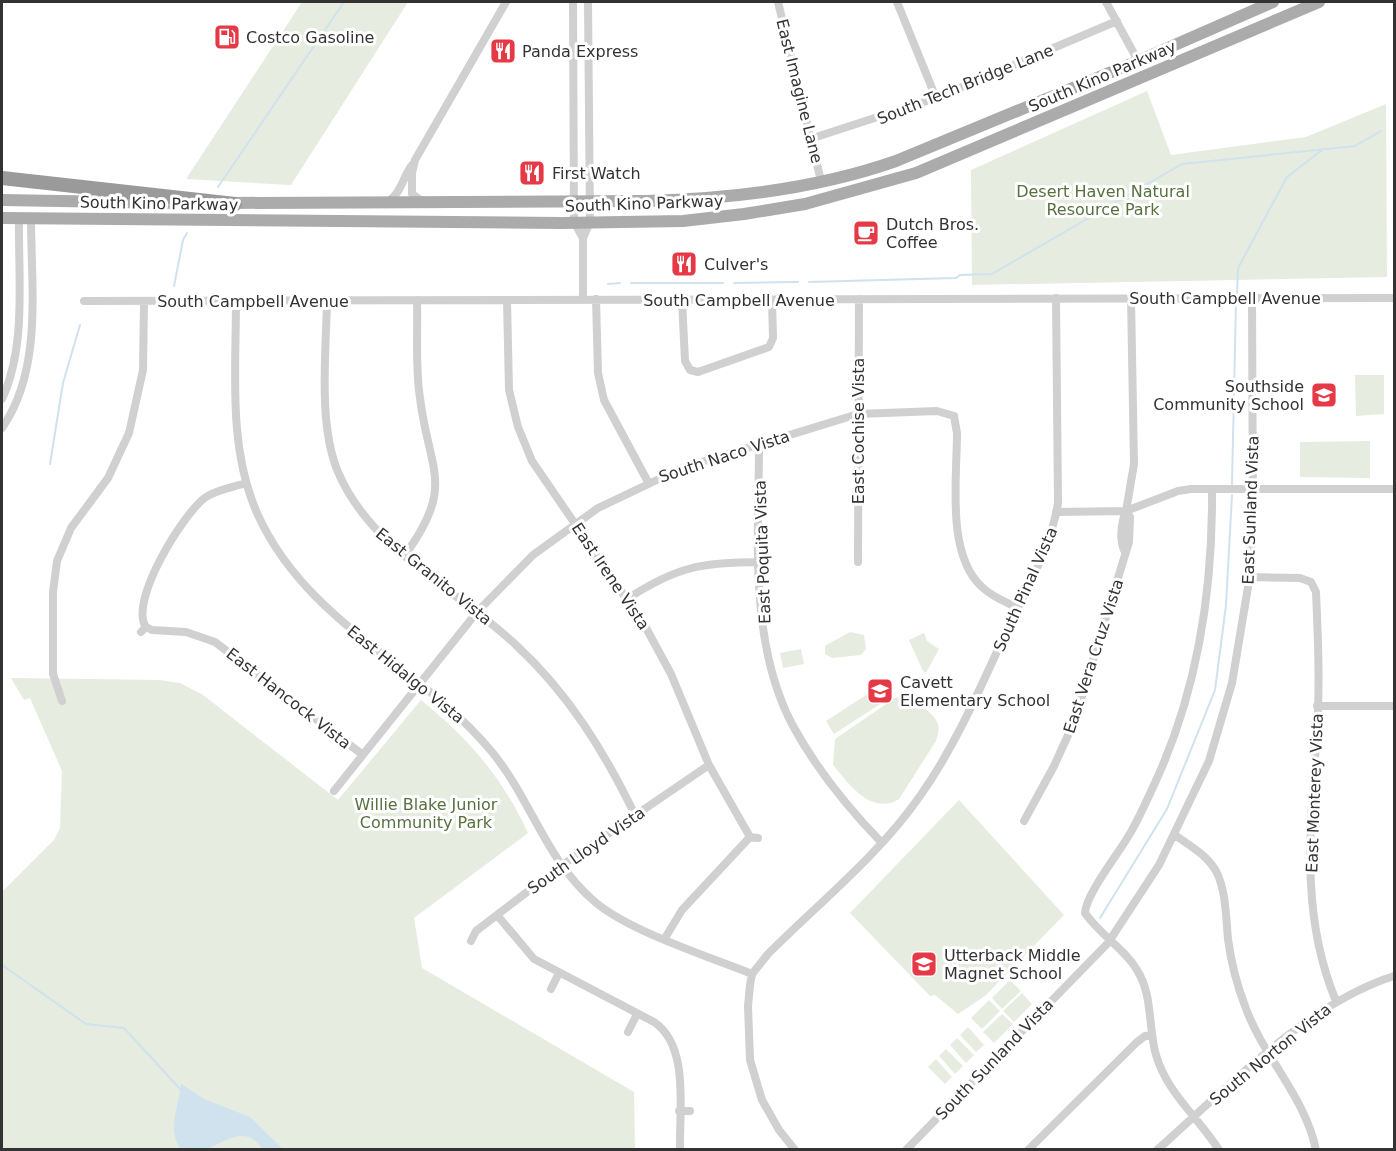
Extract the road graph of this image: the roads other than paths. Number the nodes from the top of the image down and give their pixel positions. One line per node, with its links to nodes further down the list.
1 (506, 2): 14 (street)
2 (573, 2): 22 (street)
3 (588, 2): 23 (street)
4 (778, 2): 12 (street, East Imagine Lane)
5 (897, 2): 11 (street)
6 (1106, 2): 9 (street)
7 (1273, 2): 10 (main road, South Kino Parkway)
8 (1319, 2): 17 (main road, South Kino Parkway)
9 (1117, 21): 10 (street); 11 (street, South Tech Bridge Lane)
10 (1138, 61): 13 (main road, South Kino Parkway)
11 (936, 98): 12 (street, South Tech Bridge Lane)
12 (810, 139): 16 (street, East Imagine Lane)
13 (934, 145): 16 (main road, South Kino Parkway); 17 (main road)
14 (415, 160): 20 (street); 21 (street)
15 (2, 178): 25 (highway)
16 (821, 182): 23 (main road, South Kino Parkway)
17 (871, 187): 30 (main road, South Kino Parkway)
18 (2, 200): 19 (main road, South Kino Parkway)
19 (26, 200): 25 (main road, South Kino Parkway); 27 (main road)
20 (387, 202): 21 (main road, South Kino Parkway); 24 (main road, South Kino Parkway)
21 (425, 202): 22 (main road, South Kino Parkway)
22 (574, 202): 23 (main road, South Kino Parkway); 29 (street)
23 (590, 202): 30 (street)
24 (304, 203): 25 (main road, South Kino Parkway); 28 (main road)
25 (235, 204)
26 (2, 218): 27 (main road, South Kino Parkway)
27 (25, 218): 28 (main road, South Kino Parkway); 47 (street); 49 (street)
28 (303, 221): 29 (main road, South Kino Parkway)
29 (574, 222): 30 (main road, South Kino Parkway); 31 (street)
30 (590, 222): 31 (street)
31 (582, 238): 35 (street)
32 (1056, 298): 33 (street, South Campbell Avenue); 36 (street, South Campbell Avenue); 56 (street, South Pinal Vista)
33 (1131, 298): 37 (street, South Campbell Avenue); 57 (street, East Vera Cruz Vista)
34 (1395, 298): 37 (street, South Campbell Avenue)
35 (583, 299): 39 (street, South Campbell Avenue); 40 (street, South Campbell Avenue)
36 (859, 299): 42 (street, South Campbell Avenue); 48 (street, East Cochise Vista)
37 (1252, 299): 55 (street, East Sunland Vista)
38 (417, 300): 39 (street, South Campbell Avenue); 46 (street, South Campbell Avenue); 59 (street)
39 (507, 300): 58 (street, East Irene Vista)
40 (596, 300): 41 (street, South Campbell Avenue); 51 (street)
41 (682, 300): 42 (street, South Campbell Avenue); 42 (street)
42 (772, 300)
43 (84, 301): 44 (street, South Campbell Avenue)
44 (144, 301): 45 (street, South Campbell Avenue); 67 (street)
45 (236, 301): 46 (street, South Campbell Avenue); 52 (street, East Hidalgo Vista)
46 (327, 301): 59 (street, East Granito Vista)
47 (2, 399)
48 (858, 414): 50 (street, South Naco Vista); 61 (street, East Cochise Vista); 64 (street, South Naco Vista)
49 (2, 428)
50 (759, 443): 51 (street, South Naco Vista); 60 (street, East Poquita Vista)
51 (648, 482): 58 (street, South Naco Vista)
52 (246, 483): 66 (street, East Hidalgo Vista); 70 (street, East Hancock Vista)
53 (1212, 489): 55 (street); 57 (street); 81 (street)
54 (1395, 489): 55 (street)
55 (1253, 490): 62 (street, East Sunland Vista)
56 (1056, 512): 57 (street); 64 (street, South Pinal Vista)
57 (1126, 512): 74 (street, East Vera Cruz Vista)
58 (576, 523): 63 (street, East Irene Vista); 65 (street, South Naco Vista)
59 (405, 555): 65 (street, East Granito Vista)
60 (760, 562): 63 (street); 76 (street, East Poquita Vista)
61 (858, 562)
62 (1250, 577): 68 (street, East Monterey Vista); 75 (street, East Sunland Vista)
63 (627, 599): 71 (street, East Irene Vista)
64 (1018, 608): 76 (street, South Pinal Vista)
65 (477, 612): 66 (street, South Naco Vista); 73 (street, East Granito Vista)
66 (420, 684): 70 (street, South Naco Vista); 77 (street, East Hidalgo Vista)
67 (62, 700)
68 (1317, 706): 69 (street); 86 (street, East Monterey Vista)
69 (1395, 706)
70 (363, 755): 72 (street, South Naco Vista)
71 (709, 765): 73 (street, South Lloyd Vista); 79 (street, East Irene Vista)
72 (334, 791)
73 (635, 815): 77 (street, South Lloyd Vista)
74 (1024, 821)
75 (1174, 836): 81 (street, East Sunland Vista); 90 (street)
76 (882, 843): 83 (street, South Pinal Vista)
77 (561, 866): 78 (street, South Lloyd Vista); 79 (street, East Hidalgo Vista)
78 (497, 915): 80 (street, South Lloyd Vista); 82 (street)
79 (665, 938): 83 (street, East Hidalgo Vista)
80 (471, 941)
81 (1108, 943): 89 (street); 96 (street, South Sunland Vista)
82 (559, 973): 85 (street); 87 (street)
83 (753, 974): 95 (street)
84 (1395, 976): 86 (street, South Norton Vista)
85 (551, 989)
86 (1336, 1001): 90 (street, South Norton Vista)
87 (637, 1014): 88 (street); 92 (street)
88 (628, 1032)
89 (1152, 1035): 93 (street); 97 (street)
90 (1267, 1053): 93 (street, South Norton Vista); 100 (street)
91 (690, 1111): 92 (street)
92 (679, 1112): 94 (street)
93 (1194, 1117): 98 (street, South Norton Vista); 99 (street)
94 (680, 1149)
95 (795, 1149)
96 (906, 1149)
97 (1028, 1149)
98 (1157, 1149)
99 (1219, 1149)
100 (1316, 1149)

